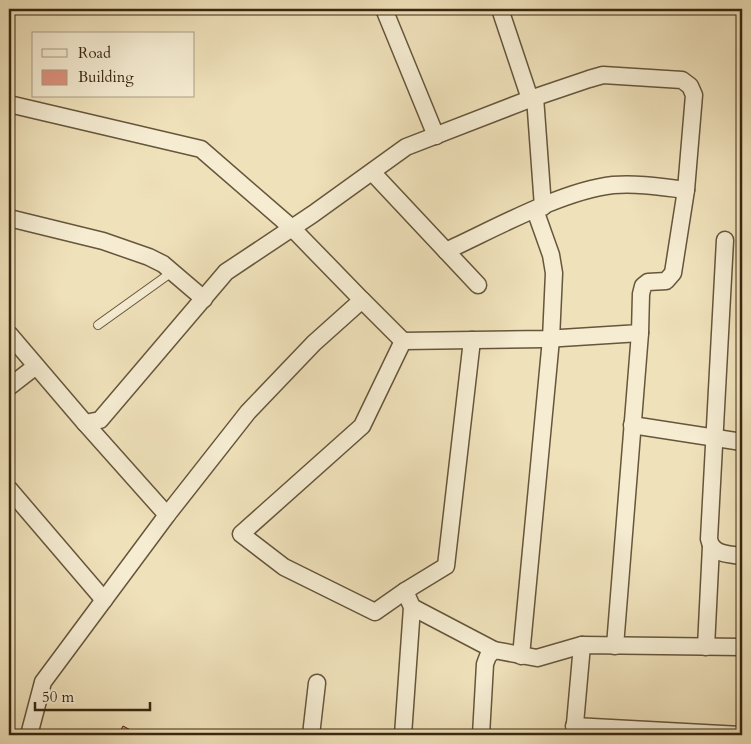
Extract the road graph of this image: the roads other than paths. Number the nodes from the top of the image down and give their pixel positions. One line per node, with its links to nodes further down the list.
1 (384, 9): 5 (street)
2 (500, 9): 3 (street)
3 (533, 98): 5 (street); 7 (street); 8 (street)
4 (9, 104): 10 (street)
5 (436, 136): 6 (street)
6 (372, 172): 10 (street); 12 (street)
7 (686, 190): 8 (street); 18 (street)
8 (539, 208): 12 (street); 20 (street)
9 (9, 218): 13 (street)
10 (292, 228): 15 (street); 16 (street)
11 (725, 240): 27 (street)
12 (446, 252): 14 (street)
13 (172, 272): 15 (street); 17 (lane)
14 (478, 286)
15 (204, 299): 25 (street)
16 (362, 300): 22 (street); 30 (street)
17 (98, 324)
18 (640, 333): 20 (street); 26 (street)
19 (9, 334): 23 (street)
20 (551, 339): 21 (street); 41 (street)
21 (472, 340): 22 (street); 33 (street)
22 (403, 341): 33 (street)
23 (36, 366): 24 (street); 25 (street)
24 (9, 387)
25 (85, 423): 30 (street)
26 (632, 425): 27 (street); 37 (street)
27 (715, 438): 28 (street); 31 (street)
28 (742, 442)
29 (9, 489): 34 (street)
30 (167, 515): 34 (street)
31 (711, 546): 32 (street); 38 (street)
32 (742, 556)
33 (405, 590): 35 (street)
34 (104, 600): 44 (street)
35 (412, 607): 40 (street); 46 (street)
36 (582, 645): 37 (street); 41 (street); 43 (street)
37 (614, 646): 38 (street)
38 (706, 647): 39 (street)
39 (742, 647)
40 (494, 650): 41 (street); 47 (street)
41 (521, 656)
42 (317, 683): 45 (street)
43 (574, 731): 48 (street)
44 (29, 735)
45 (311, 735)
46 (403, 735)
47 (481, 735)
48 (741, 735)

